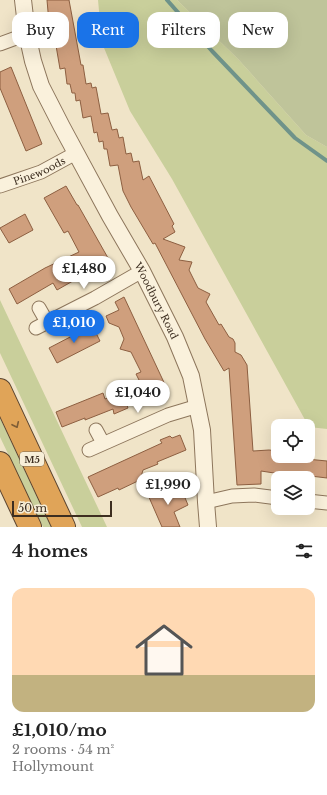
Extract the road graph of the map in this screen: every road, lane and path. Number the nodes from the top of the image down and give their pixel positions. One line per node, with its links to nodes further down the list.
1 (22, 0): 2 (street, Woodbury Road)
2 (24, 12)
3 (12, 40): 4 (street)
4 (0, 44)
5 (30, 48): 6 (street, Woodbury Road)
6 (76, 153): 7 (street, Pinewoods); 8 (street, Woodbury Road)
7 (0, 186)
8 (142, 271): 9 (street); 11 (street, Woodbury Road)
9 (39, 308)
10 (0, 390): 21 (highway, M5, one-way to 21)
11 (198, 406): 13 (street); 17 (street, Woodbury Road)
12 (96, 430): 13 (street)
13 (103, 443): 14 (street)
14 (88, 450)
15 (0, 463): 20 (highway)
16 (271, 497): 17 (street)
17 (206, 502): 22 (street, Woodbury Road)
18 (315, 502): 19 (street)
19 (327, 504)
20 (30, 527)
21 (64, 527)
22 (208, 527)

